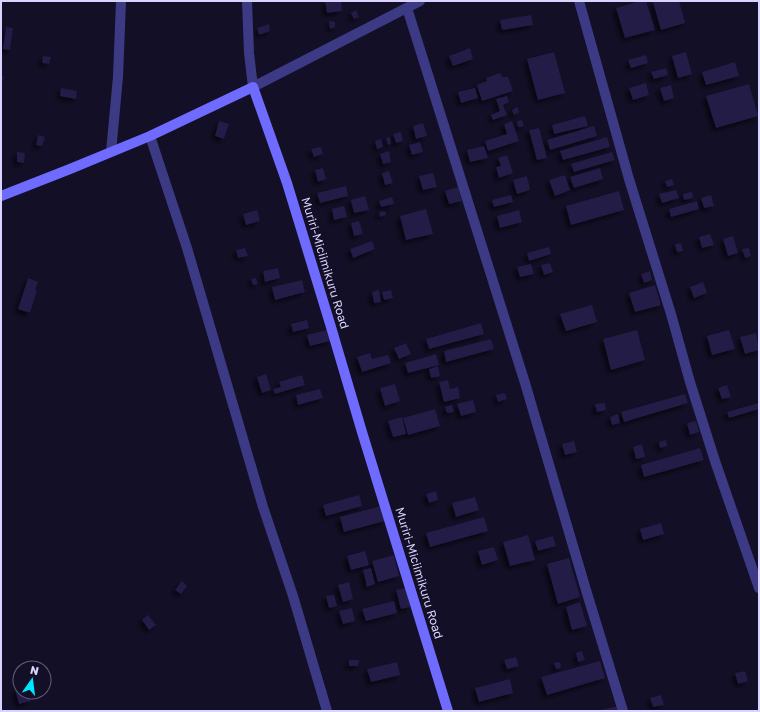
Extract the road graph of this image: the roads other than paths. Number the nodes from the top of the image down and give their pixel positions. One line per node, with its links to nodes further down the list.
1 (121, 1): 8 (street)
2 (247, 1): 6 (street)
3 (420, 1): 5 (street)
4 (579, 1): 10 (street)
5 (407, 8): 6 (street); 13 (street)
6 (252, 87): 7 (street); 12 (street, Muriri-Miciimikuru Road)
7 (150, 136): 8 (street); 11 (street)
8 (111, 152): 9 (street)
9 (1, 196)
10 (759, 588)
11 (327, 711)
12 (448, 711)
13 (623, 711)

